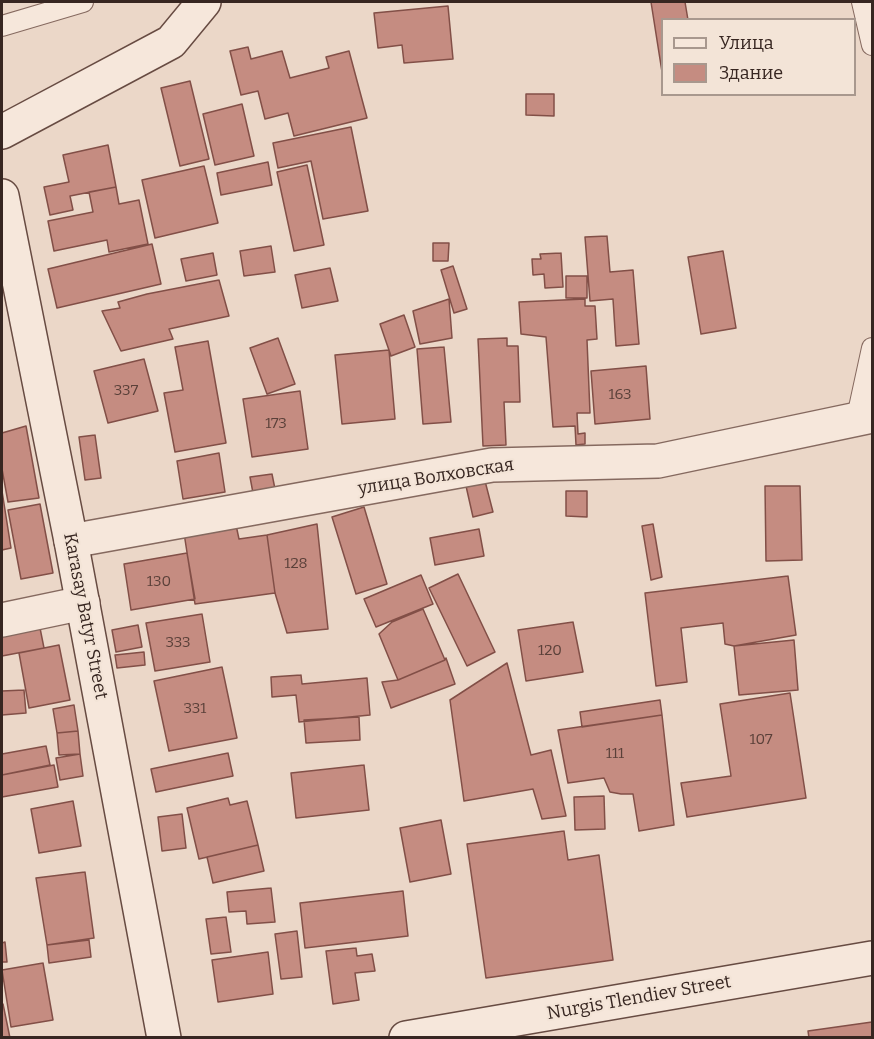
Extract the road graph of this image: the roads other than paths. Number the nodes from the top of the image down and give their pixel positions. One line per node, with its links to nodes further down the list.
1 (83, 2): 4 (lane)
2 (204, 2): 6 (street)
3 (862, 2): 5 (lane)
4 (2, 26)
5 (873, 45)
6 (2, 129)
7 (2, 196): 10 (street, Karasay Batyr Street)
8 (873, 348): 9 (lane)
9 (865, 416): 10 (street, улица Волховская)
10 (71, 541): 11 (street, Karasay Batyr Street)
11 (83, 603): 12 (street); 14 (street, Karasay Batyr Street)
12 (2, 620)
13 (873, 958): 15 (street, Nurgis Tlendiev Street)
14 (164, 1038)
15 (406, 1038)

